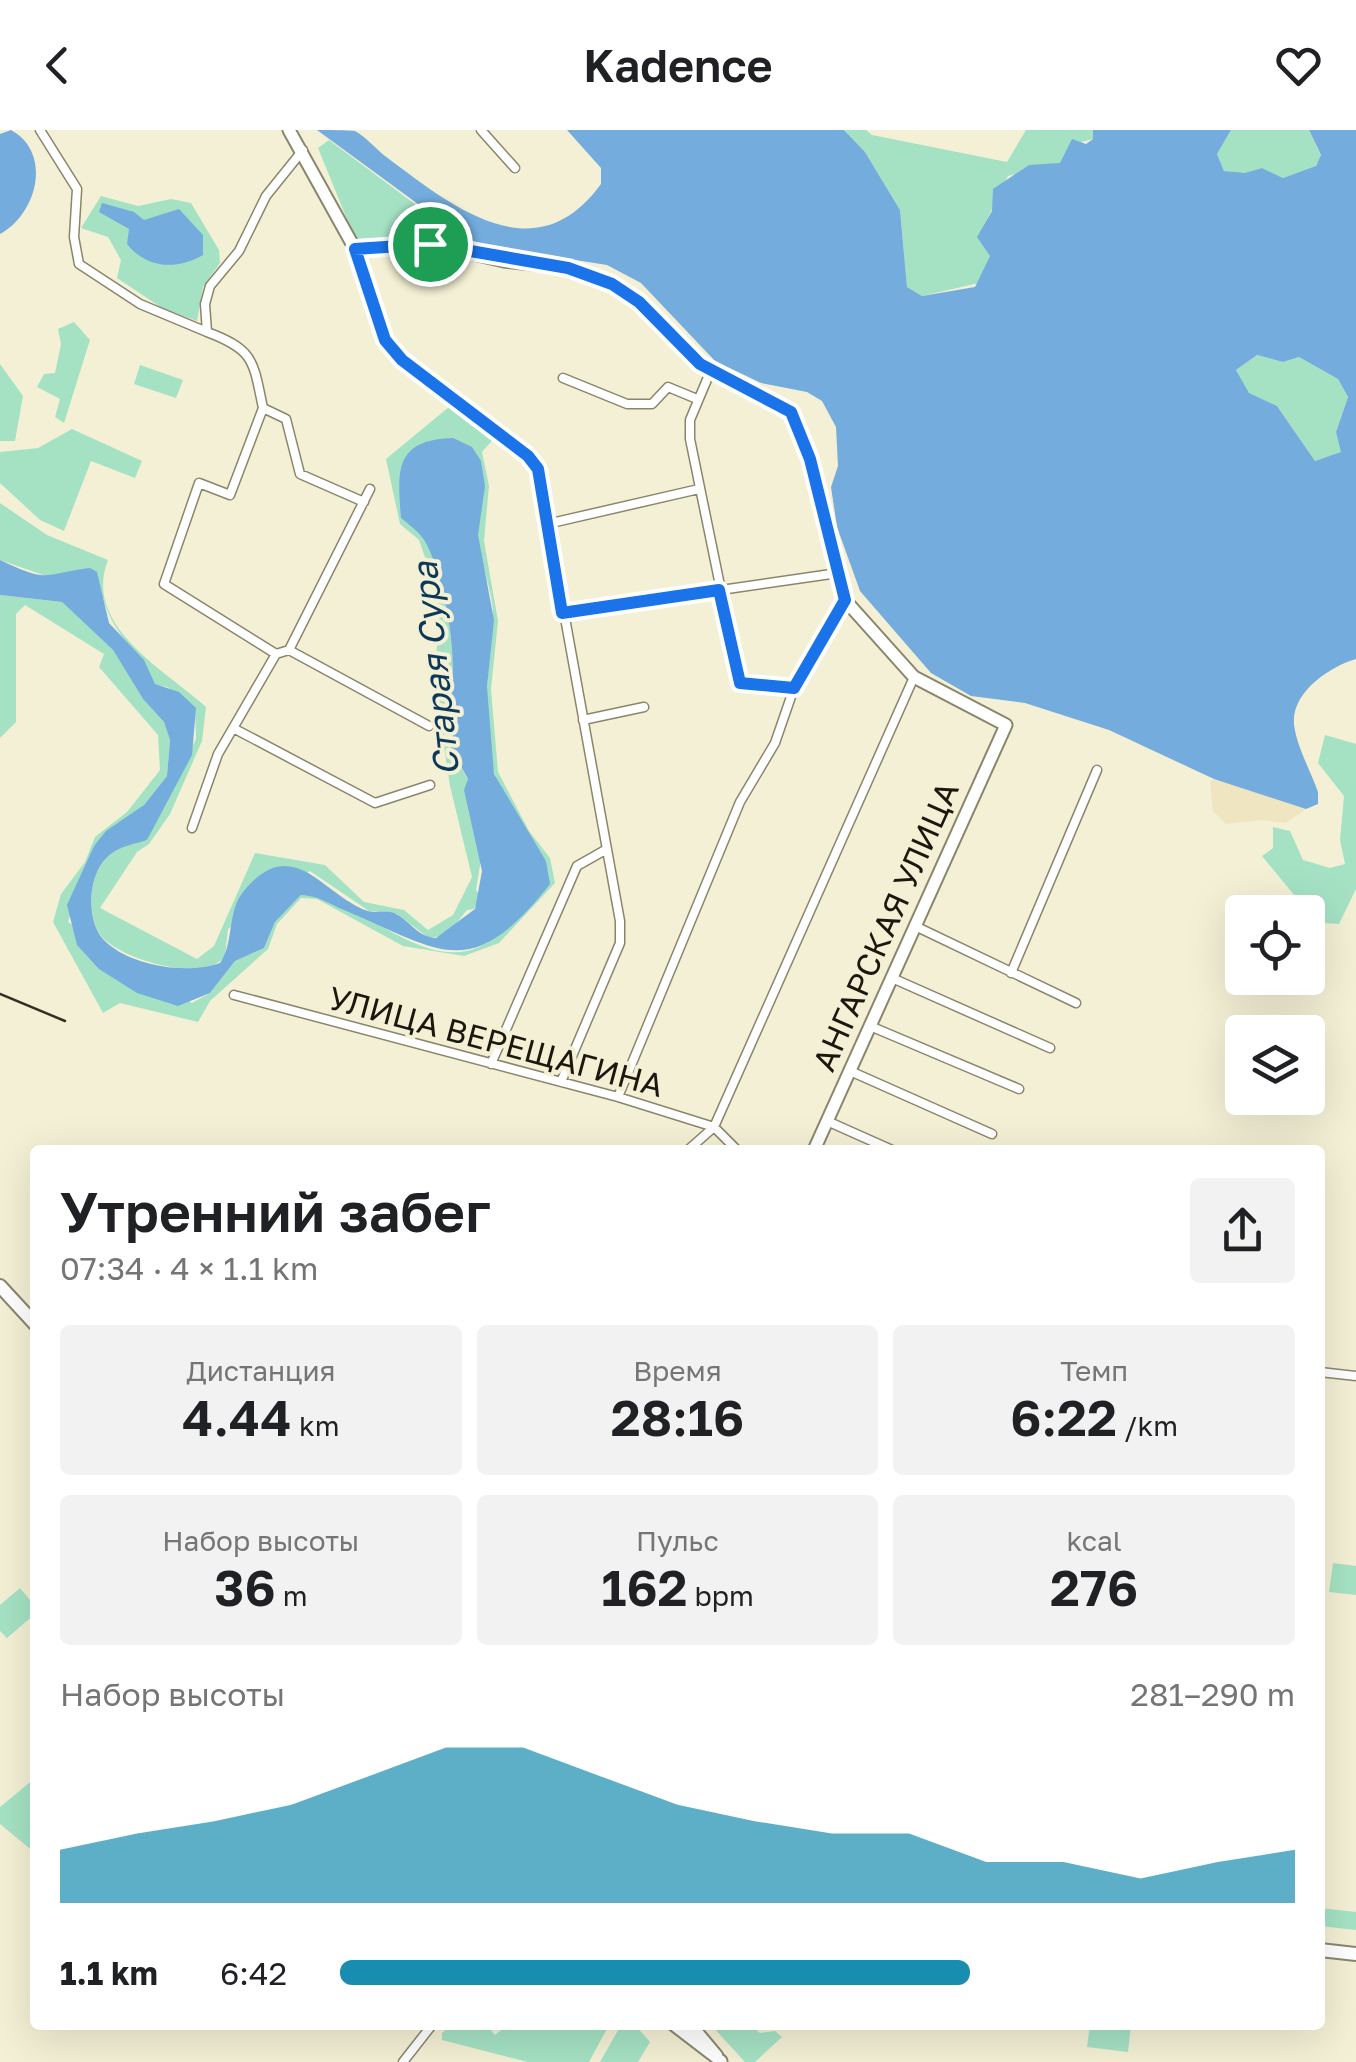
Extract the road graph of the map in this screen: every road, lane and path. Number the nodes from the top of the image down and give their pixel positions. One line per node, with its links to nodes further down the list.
1 (40, 130): 7 (street)
2 (289, 130): 4 (street)
3 (481, 130): 5 (street)
4 (303, 150): 6 (street); 7 (street)
5 (515, 168)
6 (355, 249): 8 (street); 15 (street)
7 (207, 332): 11 (street)
8 (711, 370): 10 (street); 16 (street)
9 (563, 378): 10 (street)
10 (698, 399): 12 (street)
11 (263, 408): 14 (street); 21 (street)
12 (699, 489): 15 (street); 17 (street)
13 (370, 490): 14 (street)
14 (364, 502): 20 (street)
15 (547, 524): 19 (street)
16 (838, 573): 17 (street); 18 (street)
17 (719, 590): 19 (street); 23 (street)
18 (845, 600): 22 (street); 23 (street)
19 (562, 613): 25 (street)
20 (289, 650): 21 (street); 26 (street)
21 (276, 654): 27 (street)
22 (914, 677): 32 (street, АНГАРСКАЯ УЛИЦА); 45 (street)
23 (794, 688): 43 (street)
24 (644, 707): 25 (street)
25 (584, 720): 31 (street)
26 (429, 726)
27 (233, 728): 29 (street); 30 (street)
28 (1097, 770): 33 (street)
29 (430, 786)
30 (192, 828)
31 (607, 849): 39 (street); 41 (street)
32 (915, 926): 33 (street); 34 (street, АНГАРСКАЯ УЛИЦА)
33 (1012, 972): 36 (street)
34 (892, 978): 37 (street, АНГАРСКАЯ УЛИЦА); 38 (street)
35 (234, 996): 39 (street, УЛИЦА ВЕРЕЩАГИНА)
36 (1076, 1003)
37 (870, 1026): 40 (street, АНГАРСКАЯ УЛИЦА); 42 (street)
38 (1050, 1048)
39 (491, 1064): 41 (street, УЛИЦА ВЕРЕЩАГИНА)
40 (850, 1070): 44 (street, АНГАРСКАЯ УЛИЦА); 46 (street)
41 (560, 1082): 43 (street, УЛИЦА ВЕРЕЩАГИНА)
42 (1020, 1089)
43 (618, 1096): 45 (street, УЛИЦА ВЕРЕЩАГИНА)
44 (827, 1121): 49 (street, АНГАРСКАЯ УЛИЦА); 50 (street)
45 (714, 1127): 47 (street); 48 (street, УЛИЦА ВЕРЕЩАГИНА)
46 (992, 1134)
47 (694, 1145)
48 (732, 1145)
49 (816, 1145)
50 (881, 1145)
51 (0, 1286): 52 (main road)
52 (30, 1319)
53 (1325, 1373): 54 (street)
54 (1356, 1376)
55 (1325, 1951): 56 (main road)
56 (1356, 1954)
57 (428, 2030): 60 (street)
58 (680, 2030): 61 (street)
59 (695, 2030): 61 (street)
60 (403, 2062)
61 (722, 2062)

